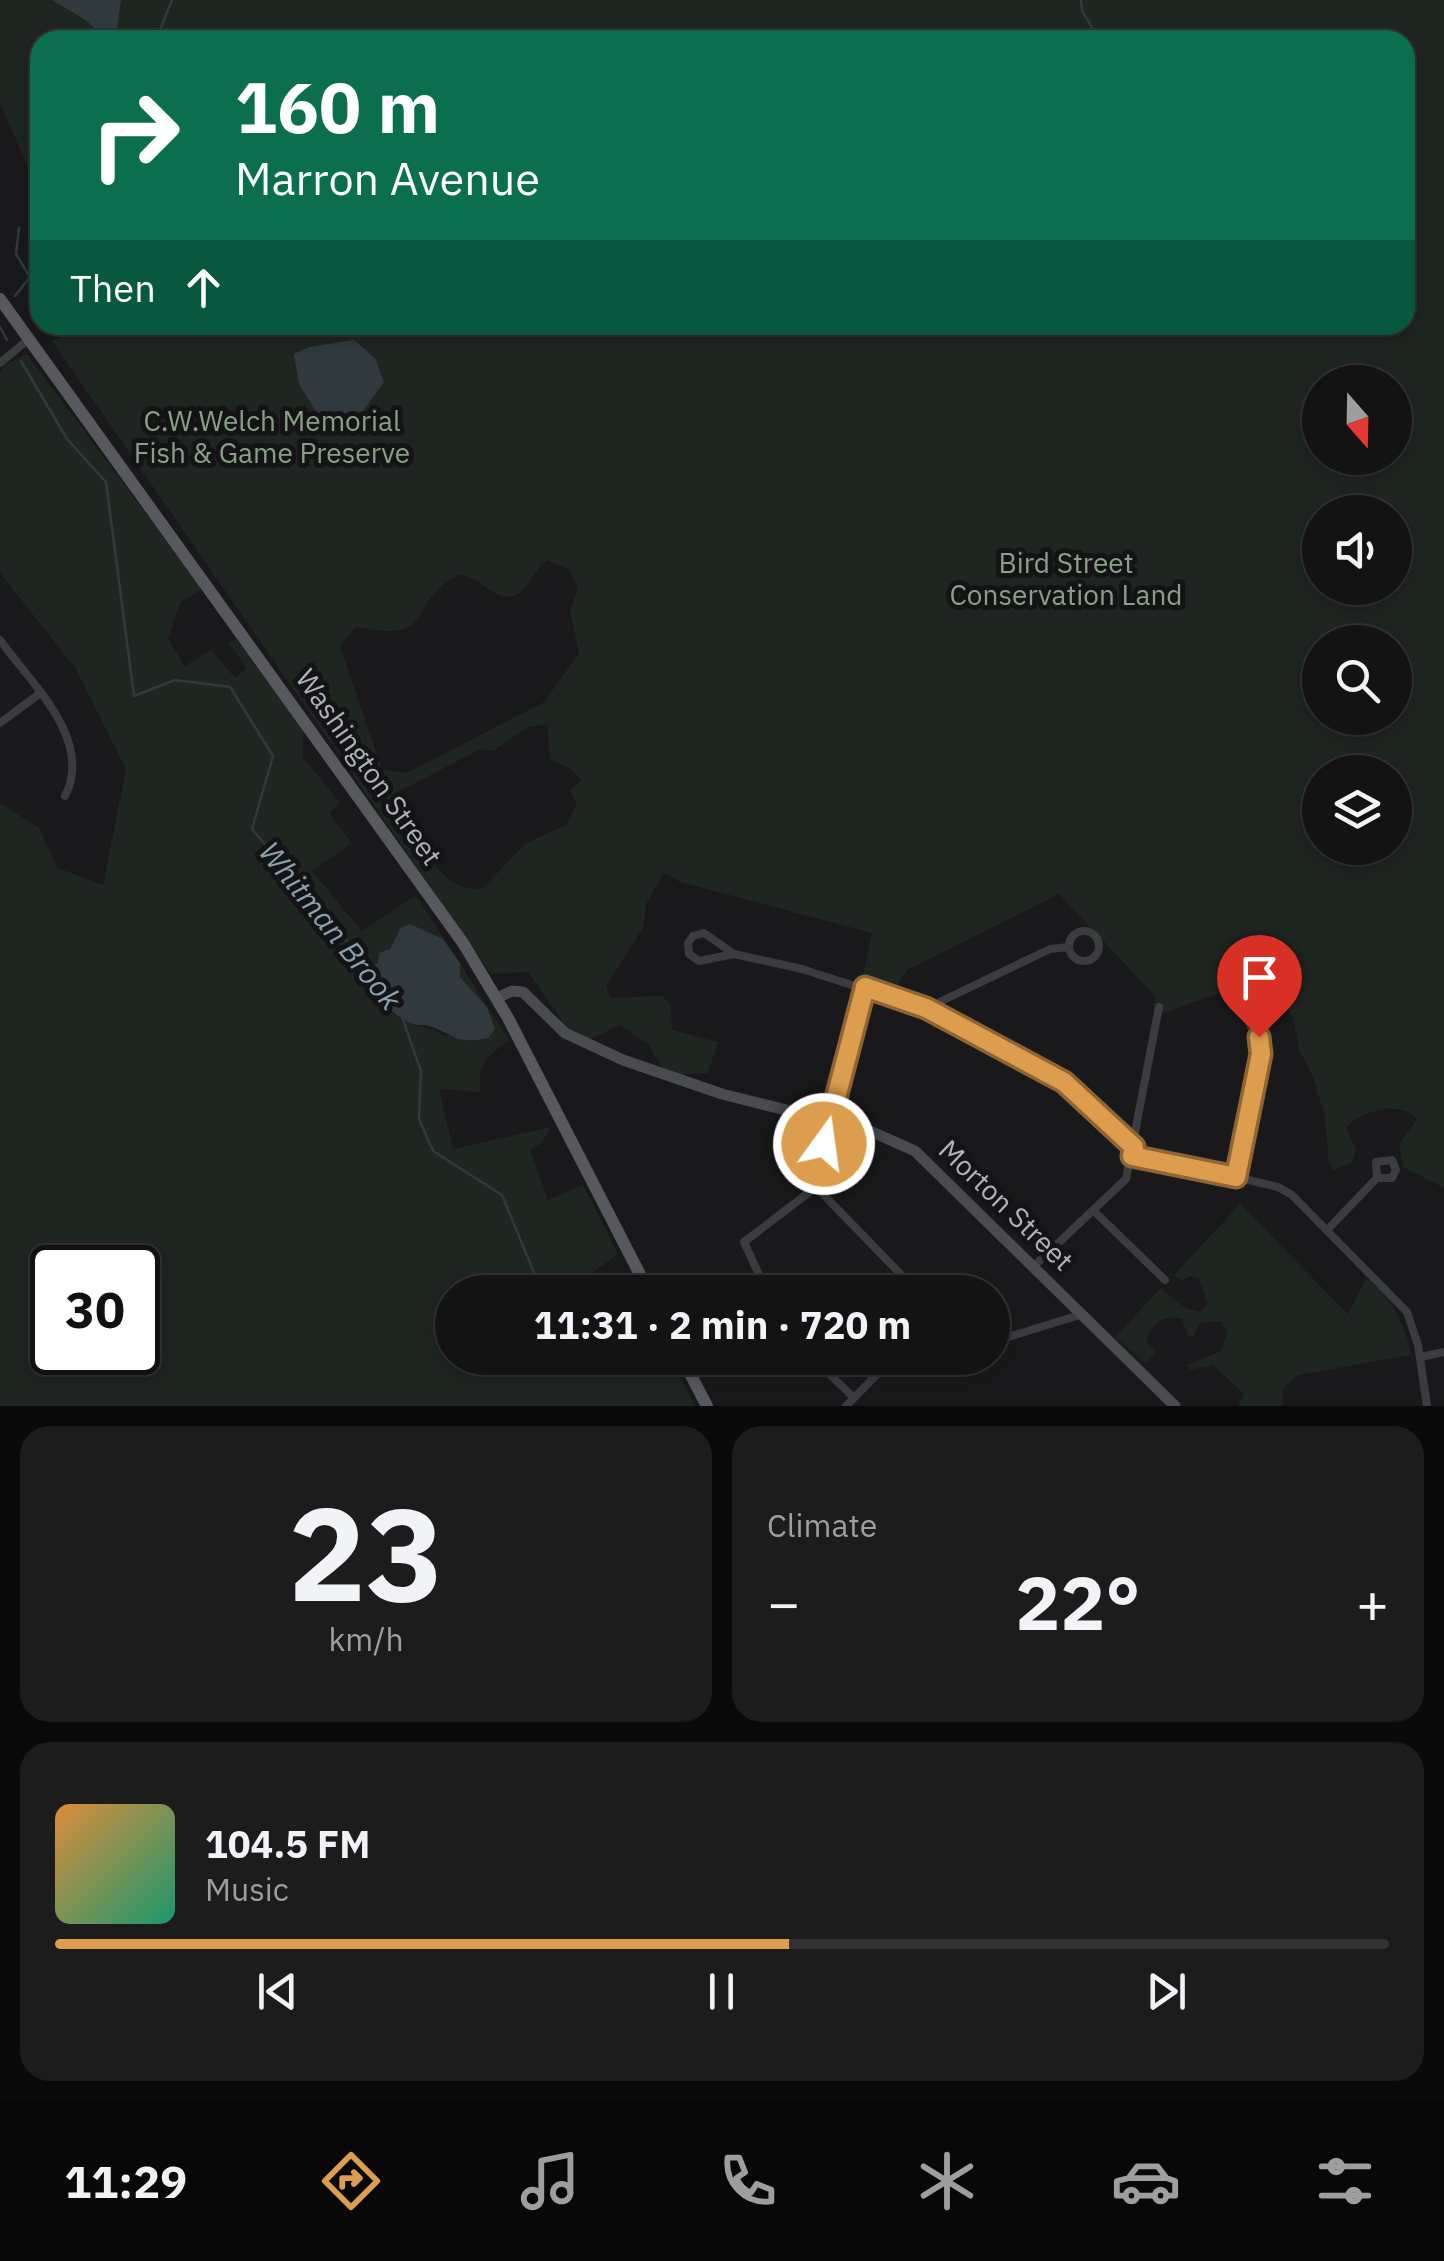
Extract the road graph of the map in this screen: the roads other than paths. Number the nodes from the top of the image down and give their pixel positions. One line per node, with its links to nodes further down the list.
1 (0, 299): 2 (main road, Washington Street)
2 (29, 339): 3 (street); 12 (main road, Washington Street)
3 (0, 363)
4 (0, 640): 5 (street)
5 (39, 694): 6 (street); 7 (street)
6 (0, 723)
7 (64, 796)
8 (1069, 947): 14 (street)
9 (734, 954): 9 (street); 10 (street)
10 (865, 987): 14 (street); 15 (street)
11 (1238, 997): 17 (street)
12 (497, 998): 15 (street, Morton Street); 23 (main road, Washington Street)
13 (1159, 1006): 16 (street)
14 (926, 1008): 16 (street)
15 (831, 1120): 19 (street); 22 (street, Morton Street)
16 (1133, 1152): 17 (street); 20 (street)
17 (1236, 1177): 21 (street)
18 (1378, 1178): 21 (street)
19 (816, 1188): 24 (street); 25 (street)
20 (1094, 1211): 22 (street); 26 (street)
21 (1328, 1229): 30 (street)
22 (1034, 1266): 27 (street, Morton Street)
23 (640, 1275)
24 (759, 1275)
25 (901, 1275)
26 (1165, 1280)
27 (1083, 1314): 28 (street); 37 (street, Morton Street)
28 (1010, 1336)
29 (1444, 1352): 30 (street)
30 (1420, 1357): 38 (street)
31 (691, 1375): 35 (main road)
32 (830, 1375): 34 (street)
33 (877, 1375): 34 (street)
34 (854, 1398): 36 (street)
35 (707, 1406)
36 (846, 1406)
37 (1175, 1406)
38 (1428, 1406)

